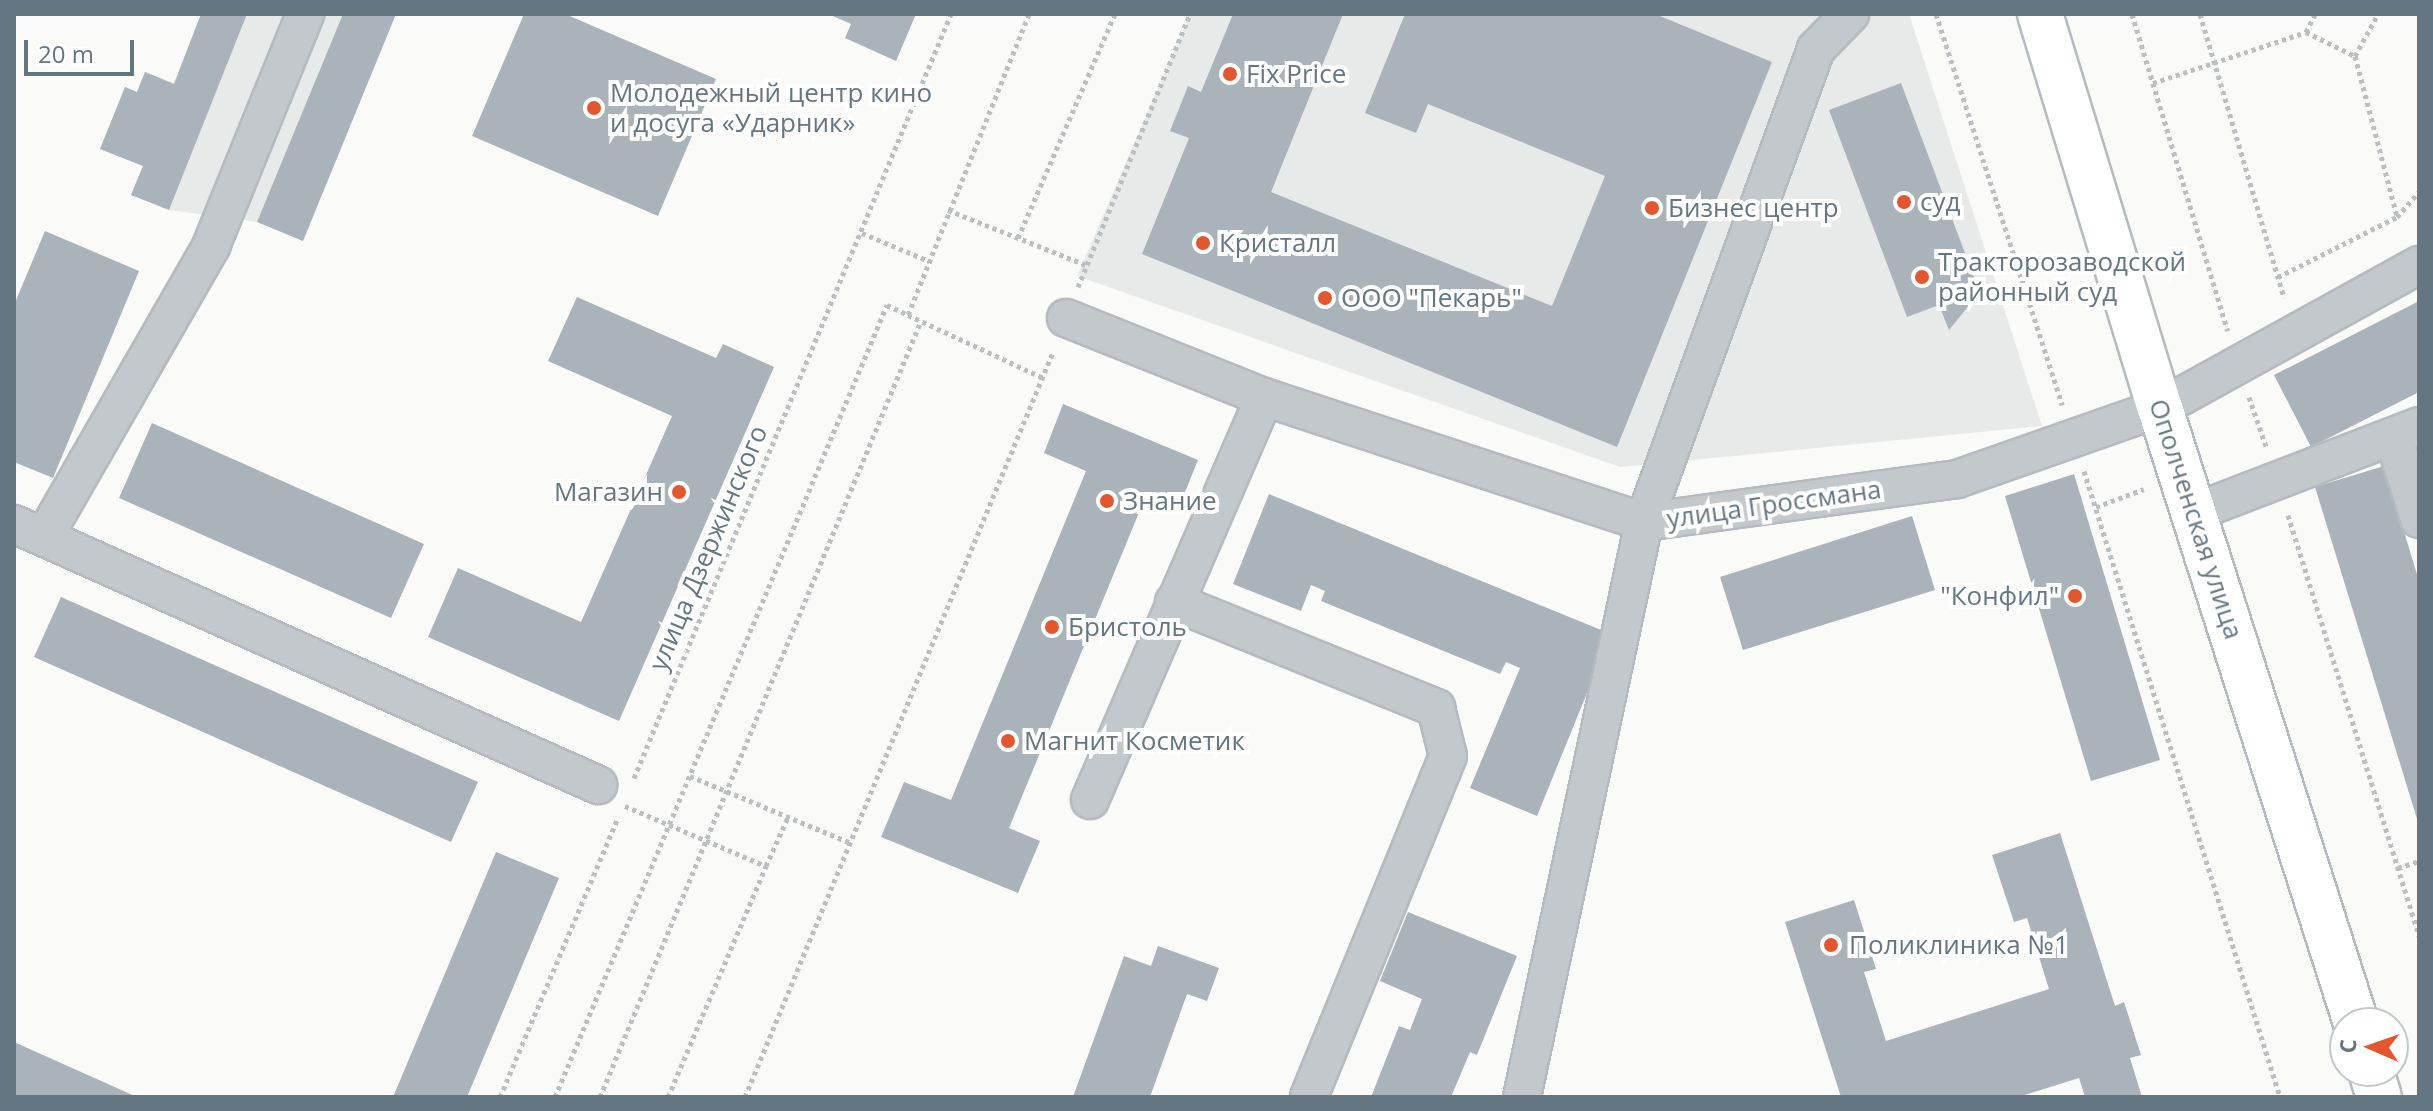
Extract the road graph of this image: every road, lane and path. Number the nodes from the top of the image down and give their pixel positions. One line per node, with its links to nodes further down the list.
1 (305, 14): 40 (street)
2 (951, 14): 20 (path, улица Дзержинского)
3 (1029, 14): 18 (path)
4 (1115, 14): 21 (path)
5 (1190, 14): 23 (path)
6 (1850, 14): 39 (street)
7 (1936, 14): 35 (path)
8 (2040, 14): 33 (main road, Ополченская улица)
9 (2132, 14): 16 (path)
10 (2200, 14): 15 (path)
11 (2315, 14): 13 (path)
12 (2378, 14): 14 (path)
13 (2306, 32): 14 (path); 15 (path)
14 (2355, 56): 19 (path)
15 (2214, 60): 16 (path); 25 (path)
16 (2153, 83): 30 (path)
17 (2419, 192): 19 (path)
18 (948, 210): 21 (path); 22 (path)
19 (2397, 217): 25 (path)
20 (862, 233): 22 (path); 44 (path, улица Дзержинского)
21 (1018, 238): 23 (path)
22 (929, 261): 26 (path)
23 (1086, 265): 27 (path)
24 (2419, 265): 29 (street, улица Гроссмана)
25 (2278, 277): 29 (path)
26 (908, 315): 28 (path); 42 (path)
27 (1066, 318): 31 (path); 32 (street, улица Гроссмана)
28 (921, 321): 31 (path); 43 (path)
29 (2295, 333): 30 (street, улица Гроссмана)
30 (2238, 364): 33 (street, улица Гроссмана); 36 (path)
31 (1044, 378): 49 (path)
32 (1264, 397): 39 (street, улица Гроссмана); 41 (street)
33 (2160, 408): 35 (street, улица Гроссмана); 37 (main road, Ополченская улица)
34 (2406, 432): 36 (street); 38 (street)
35 (2073, 438): 39 (street, улица Гроссмана); 62 (path)
36 (2279, 483): 37 (street); 52 (path)
37 (2195, 512): 54 (main road, Ополченская улица)
38 (2419, 519)
39 (1644, 522): 61 (street)
40 (29, 530): 44 (street)
41 (1174, 602): 45 (street); 60 (street)
42 (690, 776): 43 (path); 47 (path)
43 (727, 792): 46 (path); 48 (path)
44 (610, 795): 47 (path); 55 (path, улица Дзержинского)
45 (1090, 800)
46 (788, 817): 49 (path); 51 (path)
47 (669, 825): 48 (path); 56 (path)
48 (706, 840): 51 (path); 57 (path)
49 (851, 843): 59 (path)
50 (2419, 861): 52 (path)
51 (766, 866): 58 (path)
52 (2398, 868): 53 (path)
53 (2419, 936)
54 (2351, 1007)
55 (500, 1097)
56 (555, 1097)
57 (600, 1097)
58 (668, 1097)
59 (745, 1097)
60 (1309, 1097)
61 (1522, 1097)
62 (2280, 1097)

